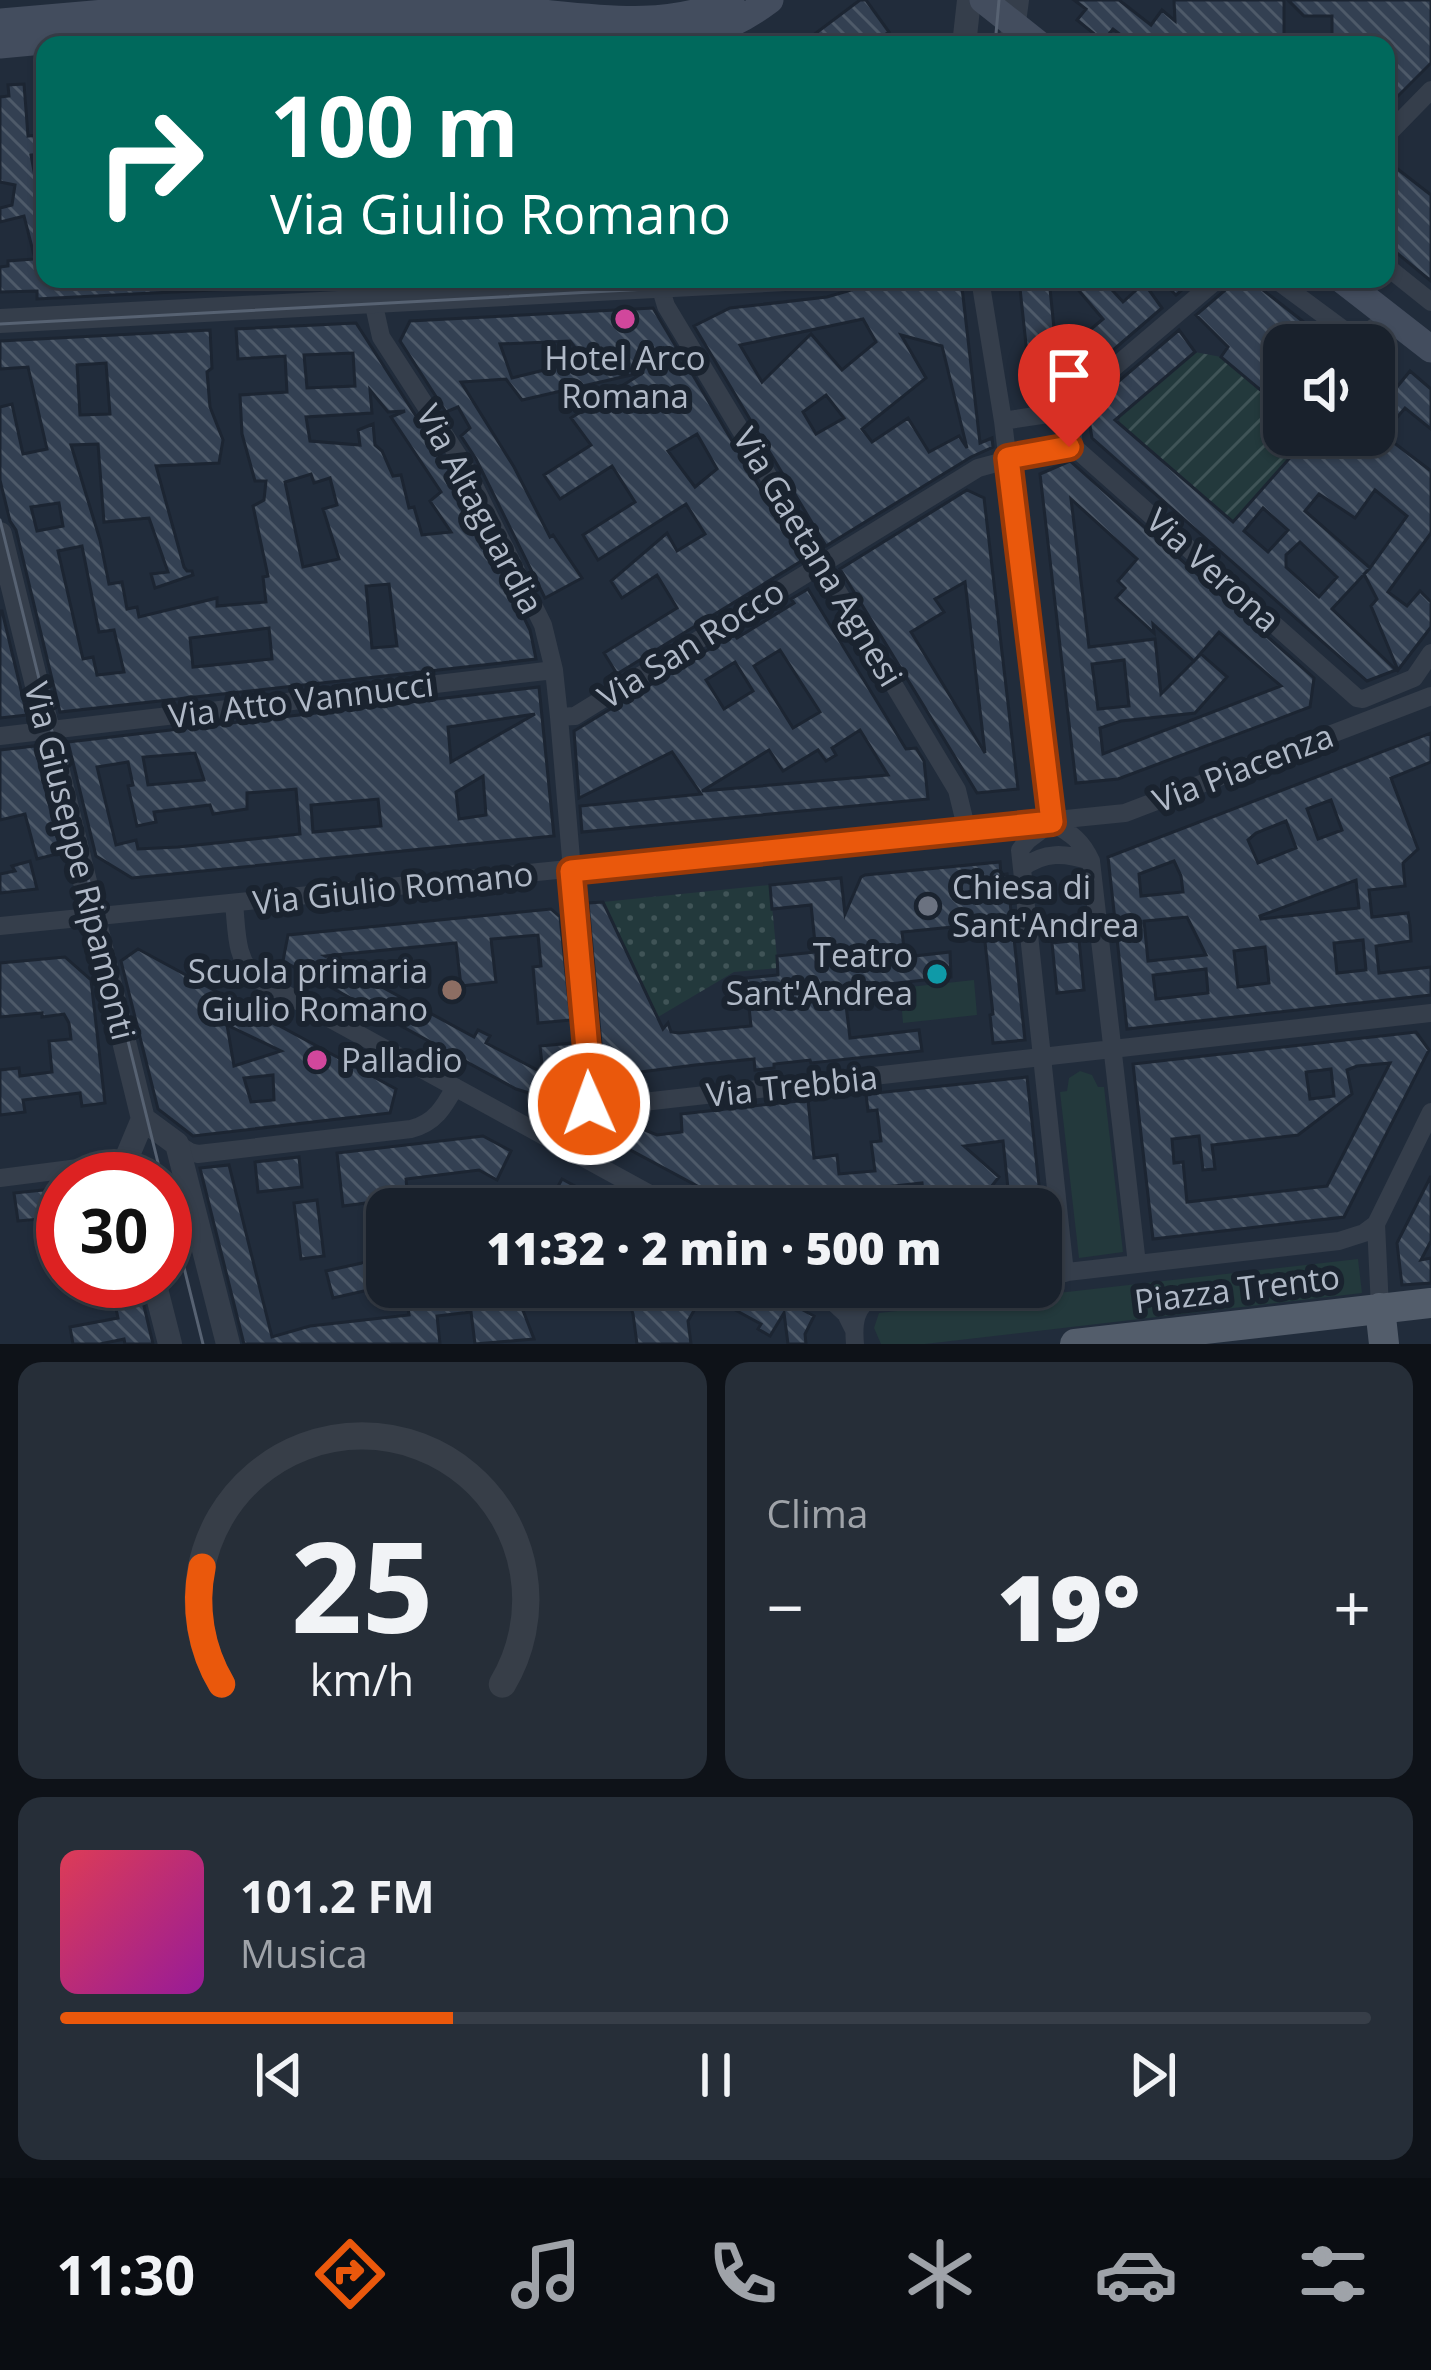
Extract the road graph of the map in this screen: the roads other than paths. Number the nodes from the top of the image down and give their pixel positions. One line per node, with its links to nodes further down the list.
1 (731, 0): 7 (main road)
2 (770, 0): 12 (main road)
3 (969, 0): 13 (street)
4 (983, 0): 8 (main road)
5 (269, 4): 6 (main road); 7 (main road); 10 (main road)
6 (117, 6): 9 (main road)
7 (503, 14): 11 (main road)
8 (1014, 14): 14 (main road)
9 (0, 22)
10 (59, 36)
11 (604, 36)
12 (695, 36)
13 (965, 36)
14 (1040, 36)
15 (36, 40): 16 (main road)
16 (0, 45)
17 (1431, 90): 18 (street)
18 (1395, 127)
19 (1395, 273): 27 (street)
20 (624, 288): 26 (street)
21 (661, 288): 38 (street, Via Gaetana Agnesi)
22 (982, 288): 34 (street)
23 (1207, 288): 33 (street)
24 (1287, 288): 30 (street)
25 (1352, 288): 30 (main road)
26 (373, 302): 29 (street); 40 (street, Via Altaguardia)
27 (1431, 302)
28 (0, 310): 29 (street)
29 (82, 316): 31 (street)
30 (1388, 316): 32 (main road)
31 (0, 320)
32 (1431, 350)
33 (1070, 405): 34 (street); 35 (street)
34 (1004, 421): 36 (street)
35 (1074, 447): 36 (street); 41 (street, Via Verona)
36 (1008, 458): 38 (street, Via San Rocco); 46 (street)
37 (0, 534): 44 (street, Via Giuseppe Ripamonti)
38 (823, 563): 43 (street, Via San Rocco); 47 (street, Via Gaetana Agnesi)
39 (1429, 664): 41 (street, Via Piacenza)
40 (554, 670): 43 (street, Via Altaguardia); 44 (street, Via Atto Vannucci)
41 (1349, 690)
42 (1431, 696): 46 (street, Via Piacenza)
43 (559, 718): 50 (street, Via Altaguardia)
44 (48, 731): 45 (street, Via Atto Vannucci); 52 (street, Via Giuseppe Ripamonti)
45 (0, 736)
46 (1052, 822): 47 (street, Via Giulio Romano); 48 (street); 49 (street)
47 (967, 831): 50 (street, Via Giulio Romano)
48 (1091, 861): 49 (street); 55 (street)
49 (1022, 868): 56 (street)
50 (571, 871): 51 (street, Via Giulio Romano); 58 (street, Via Altaguardia)
51 (234, 903): 52 (street, Via Giulio Romano); 57 (street)
52 (94, 916): 53 (street, Via Giulio Romano); 60 (street, Via Giuseppe Ripamonti)
53 (0, 926)
54 (1431, 1013): 55 (street)
55 (1112, 1050): 56 (street, Via Trebbia); 69 (street)
56 (1043, 1058): 58 (street, Via Trebbia); 71 (street)
57 (454, 1087): 61 (street); 62 (street)
58 (585, 1111): 62 (street)
59 (1431, 1112): 67 (street)
60 (143, 1119): 61 (street); 63 (street)
61 (177, 1144): 79 (street)
62 (562, 1147): 66 (street)
63 (133, 1152)
64 (36, 1176): 65 (street)
65 (0, 1178)
66 (638, 1188)
67 (1376, 1224): 68 (street, Piazza Trento); 72 (street, Piazza Trento)
68 (1339, 1241): 69 (street, Piazza Trento); 72 (street, Piazza Trento)
69 (1137, 1264): 71 (street, Piazza Trento)
70 (1062, 1273): 71 (street, Piazza Trento)
71 (1065, 1273)
72 (1378, 1295): 73 (main road); 80 (main road, Piazza Trento); 81 (main road)
73 (1431, 1303)
74 (161, 1308): 78 (street)
75 (840, 1308): 77 (street)
76 (861, 1308): 77 (street)
77 (855, 1337)
78 (170, 1344)
79 (228, 1344)
80 (1075, 1344)
81 (1384, 1344)

